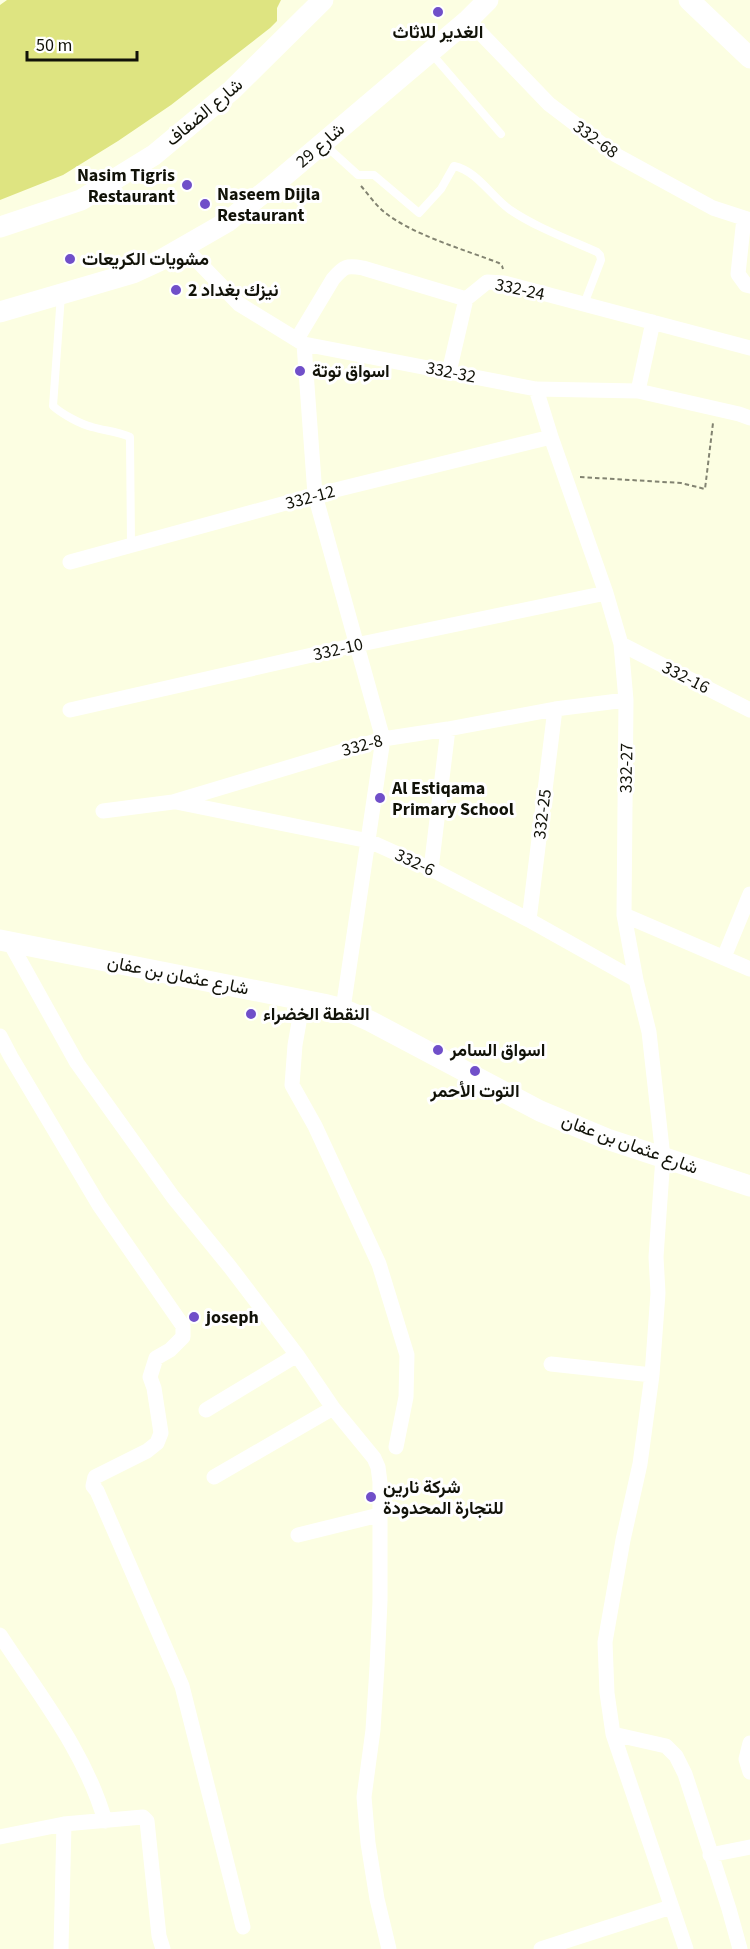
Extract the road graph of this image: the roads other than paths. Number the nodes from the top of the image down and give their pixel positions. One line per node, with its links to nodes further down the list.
1 (323, 0): 10 (street, شارع الضفاف)
2 (488, 0): 4 (street, شارع 29)
3 (689, 0): 6 (street)
4 (468, 20): 5 (street, شارع 29); 9 (street, 332-68)
5 (430, 51): 7 (lane); 8 (street, شارع 29)
6 (750, 58)
7 (501, 134)
8 (323, 142): 11 (street, شارع 29); 15 (lane)
9 (747, 219): 12 (street)
10 (0, 227)
11 (184, 247): 13 (street, شارع 29); 18 (street, 332-32)
12 (750, 286)
13 (62, 294): 16 (street, شارع 29); 26 (lane)
14 (466, 299): 15 (street, 332-24); 18 (street); 20 (street)
15 (584, 304): 17 (street, 332-24)
16 (0, 312)
17 (653, 321): 19 (street, 332-24); 22 (street)
18 (301, 341): 20 (street, 332-32); 25 (street)
19 (750, 348)
20 (449, 372): 21 (street, 332-32)
21 (536, 389): 22 (street, 332-32); 24 (street, 332-27)
22 (638, 391): 23 (street, 332-32)
23 (750, 418)
24 (551, 437): 25 (street, 332-12); 28 (street, 332-27)
25 (315, 495): 26 (street, 332-12); 30 (street)
26 (131, 545): 27 (street, 332-12)
27 (70, 562)
28 (606, 593): 29 (street, 332-27); 30 (street, 332-10)
29 (621, 644): 31 (street, 332-27); 34 (street, 332-16)
30 (356, 645): 33 (street, 332-10); 36 (street)
31 (627, 700): 32 (street, 332-8); 42 (street, 332-27)
32 (555, 709): 35 (street, 332-8); 43 (street, 332-25)
33 (70, 710)
34 (750, 710)
35 (448, 729): 36 (street, 332-8); 40 (street)
36 (383, 739): 37 (street, 332-8); 39 (street)
37 (173, 801): 38 (street, 332-8); 39 (street, 332-6)
38 (103, 811)
39 (369, 841): 40 (street, 332-6); 49 (street)
40 (431, 869): 43 (street, 332-6)
41 (750, 894): 45 (street)
42 (624, 915): 45 (street); 47 (street, 332-27)
43 (529, 920): 47 (street, 332-6)
44 (4, 940): 48 (street, شارع عثمان بن عفان); 53 (street)
45 (724, 957): 46 (street)
46 (750, 969)
47 (636, 981): 51 (street, 332-27)
48 (303, 1000): 49 (street, شارع عثمان بن عفان); 58 (street)
49 (342, 1009): 51 (street, شارع عثمان بن عفان)
50 (0, 1036): 72 (street)
51 (663, 1157): 52 (street, شارع عثمان بن عفان); 55 (street, 332-27)
52 (750, 1186)
53 (297, 1355): 56 (street); 57 (street)
54 (551, 1364): 55 (street)
55 (652, 1375): 63 (street, 332-27)
56 (333, 1408): 59 (street); 60 (street)
57 (206, 1410)
58 (396, 1447)
59 (214, 1477)
60 (379, 1515): 61 (street); 75 (street)
61 (297, 1535)
62 (0, 1635): 66 (street)
63 (612, 1734): 70 (street); 71 (street, 332-27)
64 (750, 1743): 65 (street)
65 (750, 1772)
66 (105, 1821): 67 (street); 74 (street)
67 (64, 1824): 68 (street); 73 (street)
68 (0, 1837)
69 (750, 1847): 70 (street)
70 (710, 1855): 78 (street)
71 (671, 1907): 76 (street); 77 (street, 332-27)
72 (243, 1927)
73 (61, 1949)
74 (163, 1949)
75 (389, 1949)
76 (541, 1949)
77 (686, 1949)
78 (740, 1949)

